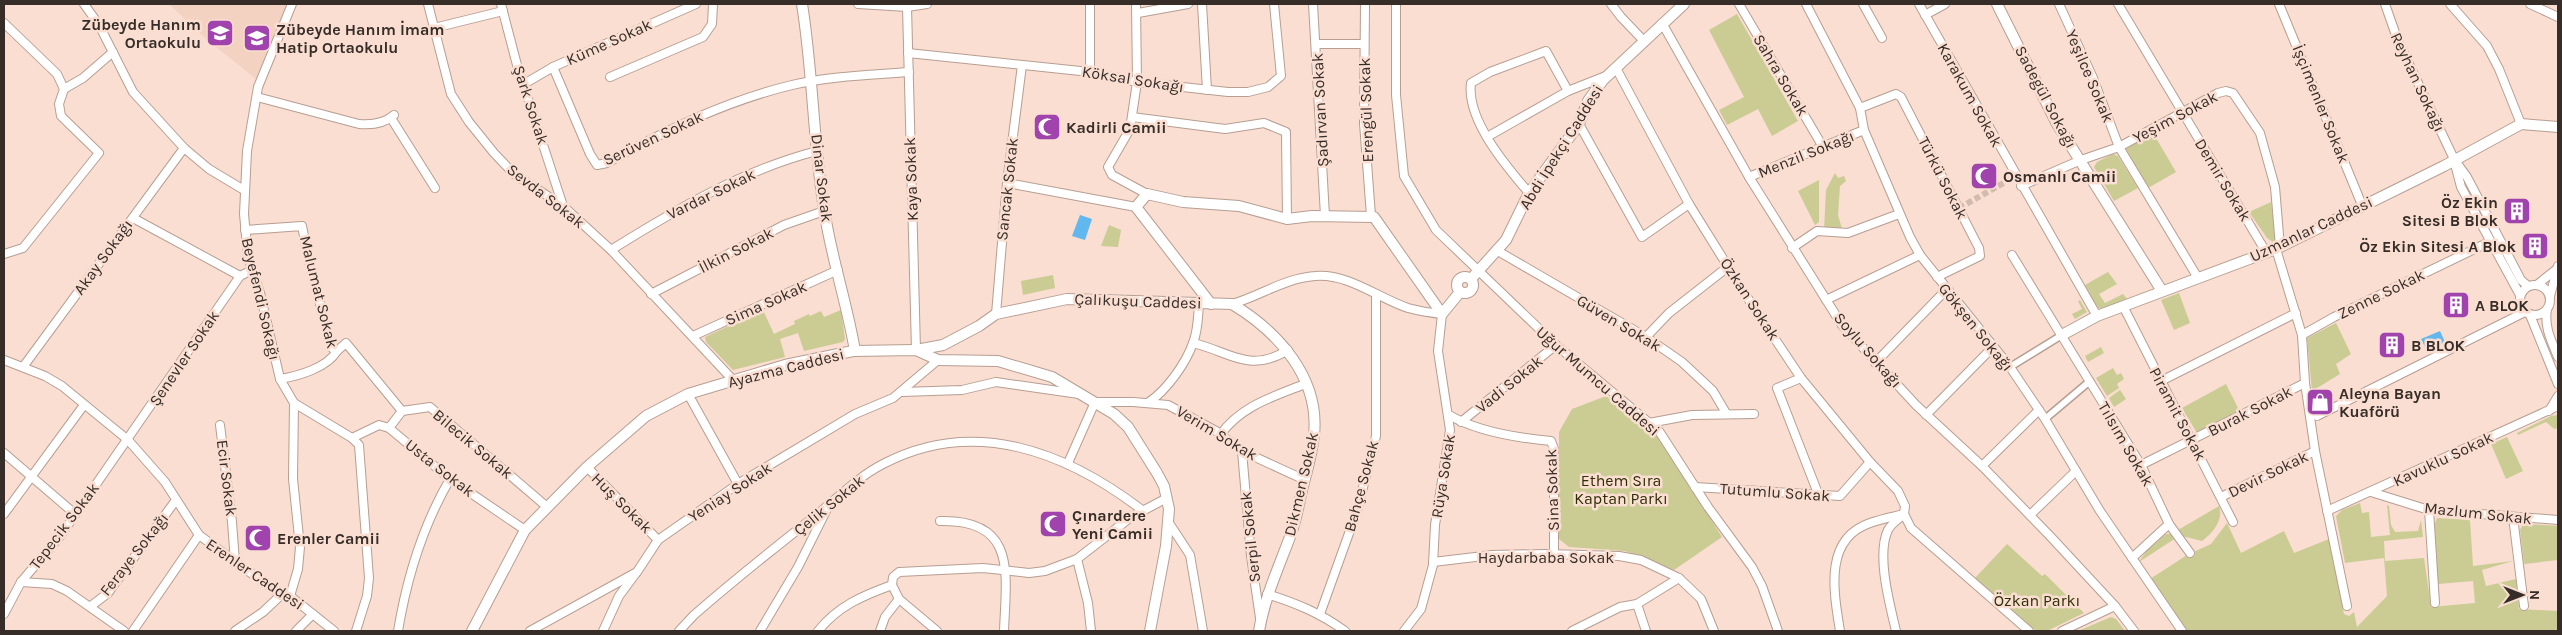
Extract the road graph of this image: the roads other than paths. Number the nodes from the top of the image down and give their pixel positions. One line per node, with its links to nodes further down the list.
1 (84, 4): 44 (street)
2 (292, 4): 59 (street, Beyefendi Sokağı)
3 (428, 4): 39 (street, Sevda Sokak)
4 (696, 4): 47 (street, Küme Sokak)
5 (713, 4): 52 (street)
6 (802, 4): 53 (street, Dinar Sokak)
7 (858, 4): 31 (street)
8 (927, 4): 33 (street)
9 (1090, 4): 50 (street)
10 (1136, 4): 34 (street)
11 (1188, 4): 34 (street)
12 (1202, 4): 57 (street)
13 (1274, 4): 57 (street, Köksal Sokağı)
14 (1313, 4): 42 (street, Şadırvan Sokak)
15 (1365, 4): 43 (street, Erengül Sokak)
16 (1396, 4): 104 (street, Uğur Mumcu Caddesi)
17 (1612, 4): 41 (street)
18 (1684, 4): 38 (street, Abdi İpekçi Caddesi)
19 (1739, 4): 68 (street, Sahra Sokak)
20 (1806, 4): 60 (street, Gökşen Sokağı)
21 (1863, 4): 40 (street)
22 (1918, 4): 35 (street, Karakum Sokak)
23 (1945, 4): 35 (street)
24 (1997, 4): 73 (street, Sadegül Sokağı)
25 (2059, 4): 69 (street, Yeşilce Sokak)
26 (2118, 4): 61 (street, Demir Sokak)
27 (2279, 4): 82 (street, İşçimenler Sokak)
28 (2385, 4): 72 (street, Reyhan Sokağı)
29 (2450, 4): 64 (street)
30 (2530, 4): 36 (street)
31 (876, 5): 33 (street)
32 (502, 7): 39 (street); 55 (street, Şark Sokak)
33 (906, 7): 45 (street, Kaya Sokak)
34 (1138, 13): 54 (street)
35 (1925, 15): 76 (street, Karakum Sokak)
36 (2558, 17)
37 (4, 23): 56 (street)
38 (1662, 23): 41 (street, Abdi İpekçi Caddesi); 74 (street, Soylu Sokağı)
39 (434, 28): 83 (street, Sevda Sokak)
40 (1882, 38)
41 (1643, 40): 48 (street, Abdi İpekçi Caddesi)
42 (1316, 44): 43 (street); 87 (street, Şadırvan Sokak)
43 (1364, 44): 88 (street, Erengül Sokak)
44 (114, 52): 56 (street); 70 (street)
45 (908, 54): 46 (street, Köksal Sokağı); 49 (street, Kaya Sokak)
46 (1022, 65): 50 (street, Köksal Sokağı); 75 (street, Sancak Sokak)
47 (554, 66): 53 (street, Serüven Sokak); 55 (street, Küme Sokak)
48 (1616, 68): 51 (street, Abdi İpekçi Caddesi); 81 (street, Özkan Sokak)
49 (909, 72): 53 (street); 134 (street, Kaya Sokak)
50 (1090, 72): 54 (street, Köksal Sokağı)
51 (1608, 75): 58 (street); 63 (street, Abdi İpekçi Caddesi)
52 (610, 77)
53 (812, 81): 71 (street, Dinar Sokak)
54 (1137, 82): 57 (street, Köksal Sokağı); 62 (street)
55 (524, 84): 83 (street, Şark Sokak)
56 (64, 89): 97 (street)
57 (1207, 90)
58 (1568, 91): 67 (street); 67 (street)
59 (256, 97): 77 (street); 78 (street, Beyefendi Sokağı)
60 (1860, 108): 66 (street, Gökşen Sokağı); 106 (street, Türkü Sokak)
61 (2183, 113): 69 (street, Yeşim Sokak); 94 (street, Demir Sokak); 94 (street, Yeşim Sokak)
62 (1132, 117): 80 (street); 90 (street)
63 (1579, 124): 79 (street, Abdi İpekçi Caddesi); 81 (street)
64 (2521, 124): 65 (street); 72 (street, Uzmanlar Caddesi)
65 (2558, 127)
66 (1864, 130): 68 (street, Menzil Sokağı); 86 (street, Gökşen Sokağı)
67 (1487, 137): 79 (street)
68 (1824, 147): 74 (street, Menzil Sokağı)
69 (2119, 147): 73 (street, Yeşim Sokak); 107 (street, Yeşilce Sokak)
70 (184, 148): 78 (street); 89 (street, Akay Sokağı)
71 (817, 151): 85 (street, Dinar Sokak); 95 (street, Vardar Sokak)
72 (2454, 159): 82 (street, Uzmanlar Caddesi); 92 (street, Reyhan Sokağı); 109 (street, Reyhan Sokağı)
73 (2081, 160): 76 (street, Yeşim Sokak); 111 (street, Sadegül Sokağı)
74 (1749, 177): 93 (street, Soylu Sokağı)
75 (1006, 183): 84 (street); 123 (street, Sancak Sokak)
76 (2021, 186): 126 (street, Karakum Sokak)
77 (435, 188)
78 (244, 190): 91 (street, Beyefendi Sokağı)
79 (1529, 193): 96 (street, Abdi İpekçi Caddesi)
80 (1147, 194): 84 (street); 90 (street)
81 (1689, 204): 100 (street, Özkan Sokak)
82 (2362, 205): 94 (street, Uzmanlar Caddesi)
83 (563, 206): 95 (street, Sevda Sokak)
84 (1136, 207): 118 (street, Çalıkuşu Caddesi)
85 (824, 210): 103 (street, Dinar Sokak); 112 (street, İlkin Sokak)
86 (1899, 214): 93 (street); 98 (street, Gökşen Sokağı)
87 (1325, 216): 88 (street); 90 (street)
88 (1371, 216): 124 (street)
89 (133, 218): 105 (street); 142 (street, Akay Sokağı)
90 (1287, 220)
91 (245, 230): 102 (street, Beyefendi Sokağı); 136 (street, Malumat Sokak)
92 (2489, 242): 114 (street, Reyhan Sokağı); 128 (street, Zenne Sokak)
93 (1792, 248): 116 (street, Soylu Sokağı)
94 (2274, 249): 107 (street, Uzmanlar Caddesi); 122 (street, Demir Sokak)
95 (611, 250): 112 (street, Sevda Sokak)
96 (1496, 250): 104 (street, Abdi İpekçi Caddesi); 130 (street, Güven Sokak)
97 (4, 254)
98 (1920, 255): 106 (street, Gökşen Sokağı); 116 (street)
99 (2012, 255): 127 (street, Tılsım Sokak)
100 (1729, 266): 130 (street); 144 (street, Özkan Sokak)
101 (2558, 267): 108 (street); 115 (street)
102 (252, 270): 105 (street); 145 (street, Beyefendi Sokağı)
103 (838, 270): 129 (street, Sima Sokak); 137 (street, Dinar Sokak)
104 (1474, 275): 124 (street, Abdi İpekçi Caddesi); 132 (street, Uğur Mumcu Caddesi)
105 (240, 276): 177 (street, Şenevler Sokak)
106 (1937, 277): 110 (street, Gökşen Sokağı)
107 (2198, 278): 111 (street, Uzmanlar Caddesi)
108 (2538, 284): 109 (street); 115 (street)
109 (2528, 286): 114 (street)
110 (1946, 290): 133 (street, Gökşen Sokağı); 141 (street)
111 (2162, 291): 120 (street, Uzmanlar Caddesi)
112 (651, 294): 129 (street, Sevda Sokak)
113 (1376, 294): 119 (street); 124 (street); 238 (street, Bahçe Sokak)
114 (2520, 295): 125 (street)
115 (2550, 296): 121 (street)
116 (1826, 300): 141 (street, Soylu Sokağı)
117 (1199, 304): 118 (street, Çalıkuşu Caddesi); 123 (street, Çalıkuşu Caddesi); 131 (street)
118 (1212, 304): 119 (street)
119 (1232, 304): 135 (street, Dikmen Sokak)
120 (2123, 306): 126 (street, Uzmanlar Caddesi); 148 (street, Piramit Sokak)
121 (2547, 309): 125 (street); 138 (street)
122 (2296, 313): 128 (street, Demir Sokak); 148 (street)
123 (996, 314): 134 (street, Çalıkuşu Caddesi)
124 (1442, 314): 168 (street, Rüya Sokak)
125 (2528, 314): 151 (street); 154 (street)
126 (2097, 316): 127 (street, Uzmanlar Caddesi)
127 (2062, 335): 143 (street); 147 (street, Tılsım Sokak)
128 (2302, 335): 149 (street, Demir Sokak)
129 (693, 336): 146 (street, Sevda Sokak)
130 (1646, 338): 165 (street, Güven Sokak)
131 (1193, 343): 135 (street); 158 (street)
132 (1556, 345): 170 (street, Vadi Sokak); 171 (street, Uğur Mumcu Caddesi)
133 (1992, 348): 143 (street, Gökşen Sokağı); 167 (street)
134 (916, 350): 137 (street, Ayazma Caddesi); 140 (street, Ayazma Caddesi)
135 (1288, 350): 150 (street, Dikmen Sokak)
136 (337, 351): 145 (street, Malumat Sokak); 163 (street)
137 (855, 351): 146 (street, Ayazma Caddesi)
138 (2558, 357)
139 (4, 360): 142 (street, Erenler Caddesi)
140 (938, 360): 152 (street, Yeniay Sokak); 155 (street, Ayazma Caddesi)
141 (1875, 363): 167 (street, Soylu Sokağı)
142 (23, 366): 160 (street, Erenler Caddesi)
143 (2010, 367): 162 (street, Gökşen Sokağı)
144 (1801, 378): 181 (street, Özkan Sokak); 193 (street)
145 (280, 379): 159 (street, Beyefendi Sokağı)
146 (733, 380): 153 (street, Ayazma Caddesi)
147 (2090, 381): 169 (street); 183 (street, Tılsım Sokak)
148 (2161, 381): 176 (street, Piramit Sokak)
149 (2305, 383): 154 (street, Demir Sokak); 176 (street, Burak Sokak)
150 (1305, 384): 174 (street); 189 (street, Dikmen Sokak)
151 (2558, 384)
152 (902, 392): 155 (street); 190 (street, Yeniay Sokak)
153 (688, 394): 185 (street, Ayazma Caddesi); 190 (street)
154 (2308, 394): 179 (street, Demir Sokak)
155 (1084, 395): 157 (street, Ayazma Caddesi)
156 (2558, 396): 164 (street)
157 (1095, 402): 158 (street, Verim Sokak); 182 (street); 195 (street, Ayazma Caddesi)
158 (1149, 402): 174 (street, Verim Sokak)
159 (294, 403): 175 (street); 228 (street)
160 (84, 405): 177 (street, Erenler Caddesi); 187 (street)
161 (2558, 406): 164 (street, Kavuklu Sokak)
162 (2039, 410): 169 (street, Gökşen Sokağı); 184 (street)
163 (402, 411): 173 (street); 197 (street, Bilecik Sokak)
164 (2548, 411): 192 (street, Kavuklu Sokak)
165 (1726, 413): 166 (street); 171 (street)
166 (1754, 414)
167 (1926, 414): 184 (street, Soylu Sokağı)
168 (1449, 415): 170 (street, Sina Sokak); 220 (street, Rüya Sokak)
169 (2045, 419): 186 (street, Gökşen Sokağı)
170 (1461, 422): 216 (street, Sina Sokak)
171 (1650, 423): 191 (street, Uğur Mumcu Caddesi)
172 (220, 425): 219 (street, Ecir Sokak)
173 (389, 428): 175 (street, Usta Sokak); 188 (street, Usta Sokak)
174 (1220, 435): 178 (street, Verim Sokak)
175 (352, 438): 245 (street)
176 (2192, 438): 183 (street, Burak Sokak); 194 (street, Piramit Sokak)
177 (128, 440): 196 (street, Erenler Caddesi); 203 (street, Tepecik Sokak)
178 (1242, 451): 189 (street, Verim Sokak); 239 (street, Serpil Sokak)
179 (2315, 451): 194 (street, Devir Sokak); 201 (street, Demir Sokak)
180 (4, 453): 187 (street)
181 (1870, 462): 193 (street, Tutumlu Sokak); 204 (street, Özkan Sokak)
182 (1068, 463): 198 (street, Çelik Sokak); 199 (street, Çelik Sokak)
183 (2141, 464): 211 (street, Tılsım Sokak)
184 (1982, 466): 205 (street, Soylu Sokağı)
185 (587, 467): 197 (street, Ayazma Caddesi); 214 (street, Huş Sokak)
186 (2076, 470): 205 (street); 217 (street, Gökşen Sokağı)
187 (31, 478): 202 (street); 203 (street)
188 (450, 479): 212 (street, Usta Sokak); 246 (street)
189 (1305, 480): 227 (street, Dikmen Sokak)
190 (738, 484): 214 (street, Yeniay Sokak)
191 (1695, 487): 193 (street, Tutumlu Sokak); 264 (street, Uğur Mumcu Caddesi)
192 (2371, 492): 200 (street, Mazlum Sokak); 201 (street, Kavuklu Sokak)
193 (1819, 496)
194 (2221, 497): 209 (street, Piramit Sokak)
195 (1167, 498): 199 (street); 210 (street, Ayazma Caddesi)
196 (176, 500): 213 (street, Erenler Caddesi); 232 (street, Feraye Sokağı)
197 (546, 506): 212 (street, Ayazma Caddesi)
198 (829, 506): 250 (street, Çelik Sokak); 251 (street)
199 (1142, 510): 218 (street)
200 (2428, 510): 206 (street, Mazlum Sokak); 230 (street)
201 (2327, 511): 234 (street, Demir Sokak)
202 (4, 514)
203 (75, 514): 224 (street, Tepecik Sokak)
204 (1904, 514): 265 (street); 266 (street); 267 (street, Özkan Sokak)
205 (2030, 515): 233 (street, Soylu Sokağı)
206 (2514, 517): 207 (street, Mazlum Sokak); 235 (street)
207 (2558, 520)
208 (940, 521): 221 (street)
209 (2233, 522)
210 (1169, 524): 257 (street, Ayazma Caddesi); 258 (street)
211 (2169, 524): 215 (street, Tılsım Sokak); 217 (street)
212 (525, 530): 247 (street, Ayazma Caddesi)
213 (199, 535): 219 (street, Erenler Caddesi); 241 (street)
214 (658, 540): 222 (street, Yeniay Sokak)
215 (2190, 553)
216 (1554, 554): 220 (street, Haydarbaba Sokak); 223 (street, Haydarbaba Sokak)
217 (2132, 558): 270 (street, Gökşen Sokağı)
218 (1077, 559): 221 (street); 256 (street)
219 (235, 562): 226 (street, Erenler Caddesi)
220 (1433, 562): 260 (street, Rüya Sokak)
221 (1005, 570): 225 (street); 255 (street)
222 (637, 572): 248 (street, Yeniay Sokak); 249 (street)
223 (1679, 578): 231 (street); 263 (street, Haydarbaba Sokak)
224 (21, 582): 232 (street); 236 (street, Tepecik Sokak)
225 (892, 585): 229 (street); 252 (street)
226 (281, 594): 228 (street, Erenler Caddesi); 242 (street)
227 (1267, 594): 238 (street); 239 (street, Dikmen Sokak)
228 (290, 596): 237 (street, Erenler Caddesi)
229 (900, 599): 253 (street); 254 (street)
230 (2435, 603)
231 (1637, 604): 261 (street); 262 (street)
232 (91, 606): 240 (street)
233 (2115, 606): 268 (street); 269 (street, Soylu Sokağı)
234 (2347, 606)
235 (2524, 606)
236 (4, 614)
237 (313, 614): 243 (street); 244 (street, Erenler Caddesi)
238 (1320, 614): 259 (street)
239 (1260, 627)
240 (124, 631)
241 (133, 631)
242 (235, 631)
243 (296, 631)
244 (334, 631)
245 (356, 631)
246 (398, 631)
247 (472, 631)
248 (530, 631)
249 (603, 631)
250 (679, 631)
251 (760, 631)
252 (818, 631)
253 (880, 631)
254 (937, 631)
255 (1004, 631)
256 (1091, 631)
257 (1150, 631)
258 (1203, 631)
259 (1345, 631)
260 (1404, 631)
261 (1572, 631)
262 (1646, 631)
263 (1714, 631)
264 (1778, 631)
265 (1840, 631)
266 (1896, 631)
267 (2029, 631)
268 (2062, 631)
269 (2134, 631)
270 (2182, 631)

